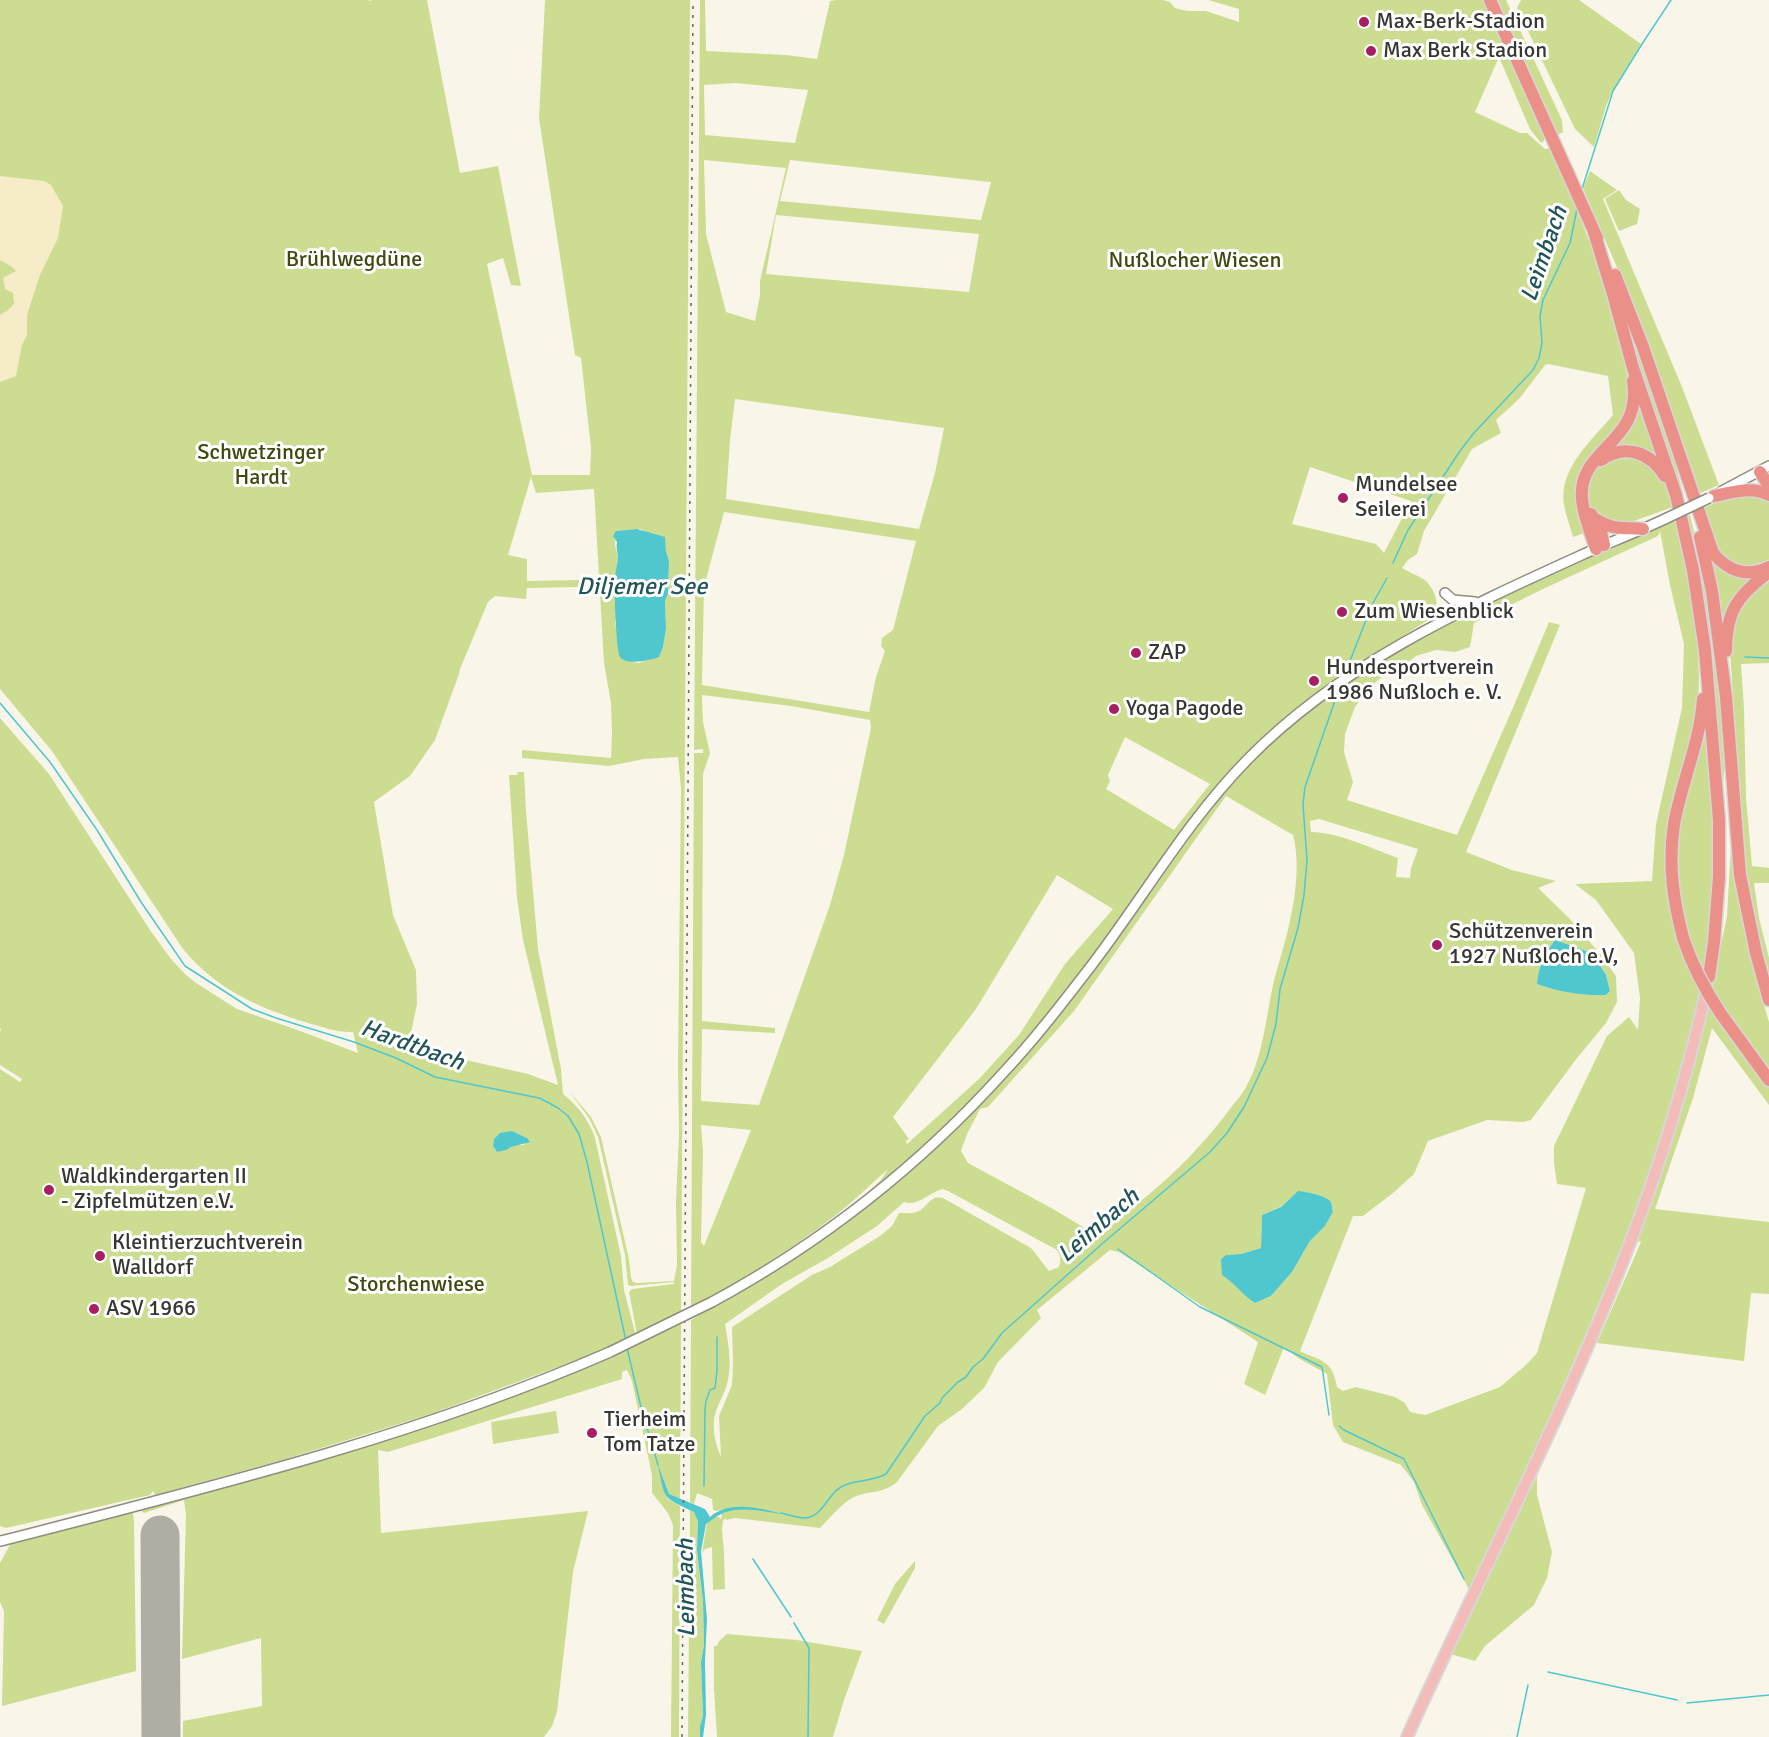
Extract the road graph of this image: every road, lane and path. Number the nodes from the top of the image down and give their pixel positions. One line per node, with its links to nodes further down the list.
1 (1490, 0): 2 (highway)
2 (1594, 232): 3 (highway); 4 (highway)
3 (1633, 368): 7 (highway); 12 (highway)
4 (1680, 457): 13 (highway); 20 (highway)
5 (1764, 469): 6 (highway); 9 (street)
6 (1769, 486)
7 (1676, 495): 10 (highway); 19 (highway)
8 (1769, 495): 9 (highway)
9 (1712, 497): 11 (street, bridge)
10 (1593, 519): 11 (highway); 12 (highway)
11 (1643, 529): 12 (street)
12 (1600, 547): 16 (street)
13 (1769, 567)
14 (1769, 572): 20 (highway)
15 (1445, 593): 16 (street)
16 (1481, 602): 18 (street)
17 (1444, 609): 18 (street)
18 (1435, 625): 25 (street, bridge)
19 (1705, 650): 22 (highway); 24 (highway, bridge)
20 (1726, 697): 21 (highway)
21 (1729, 727): 22 (highway); 23 (highway)
22 (1709, 977): 26 (main road)
23 (1769, 999)
24 (1769, 1080)
25 (0, 1542)
26 (1407, 1737)

